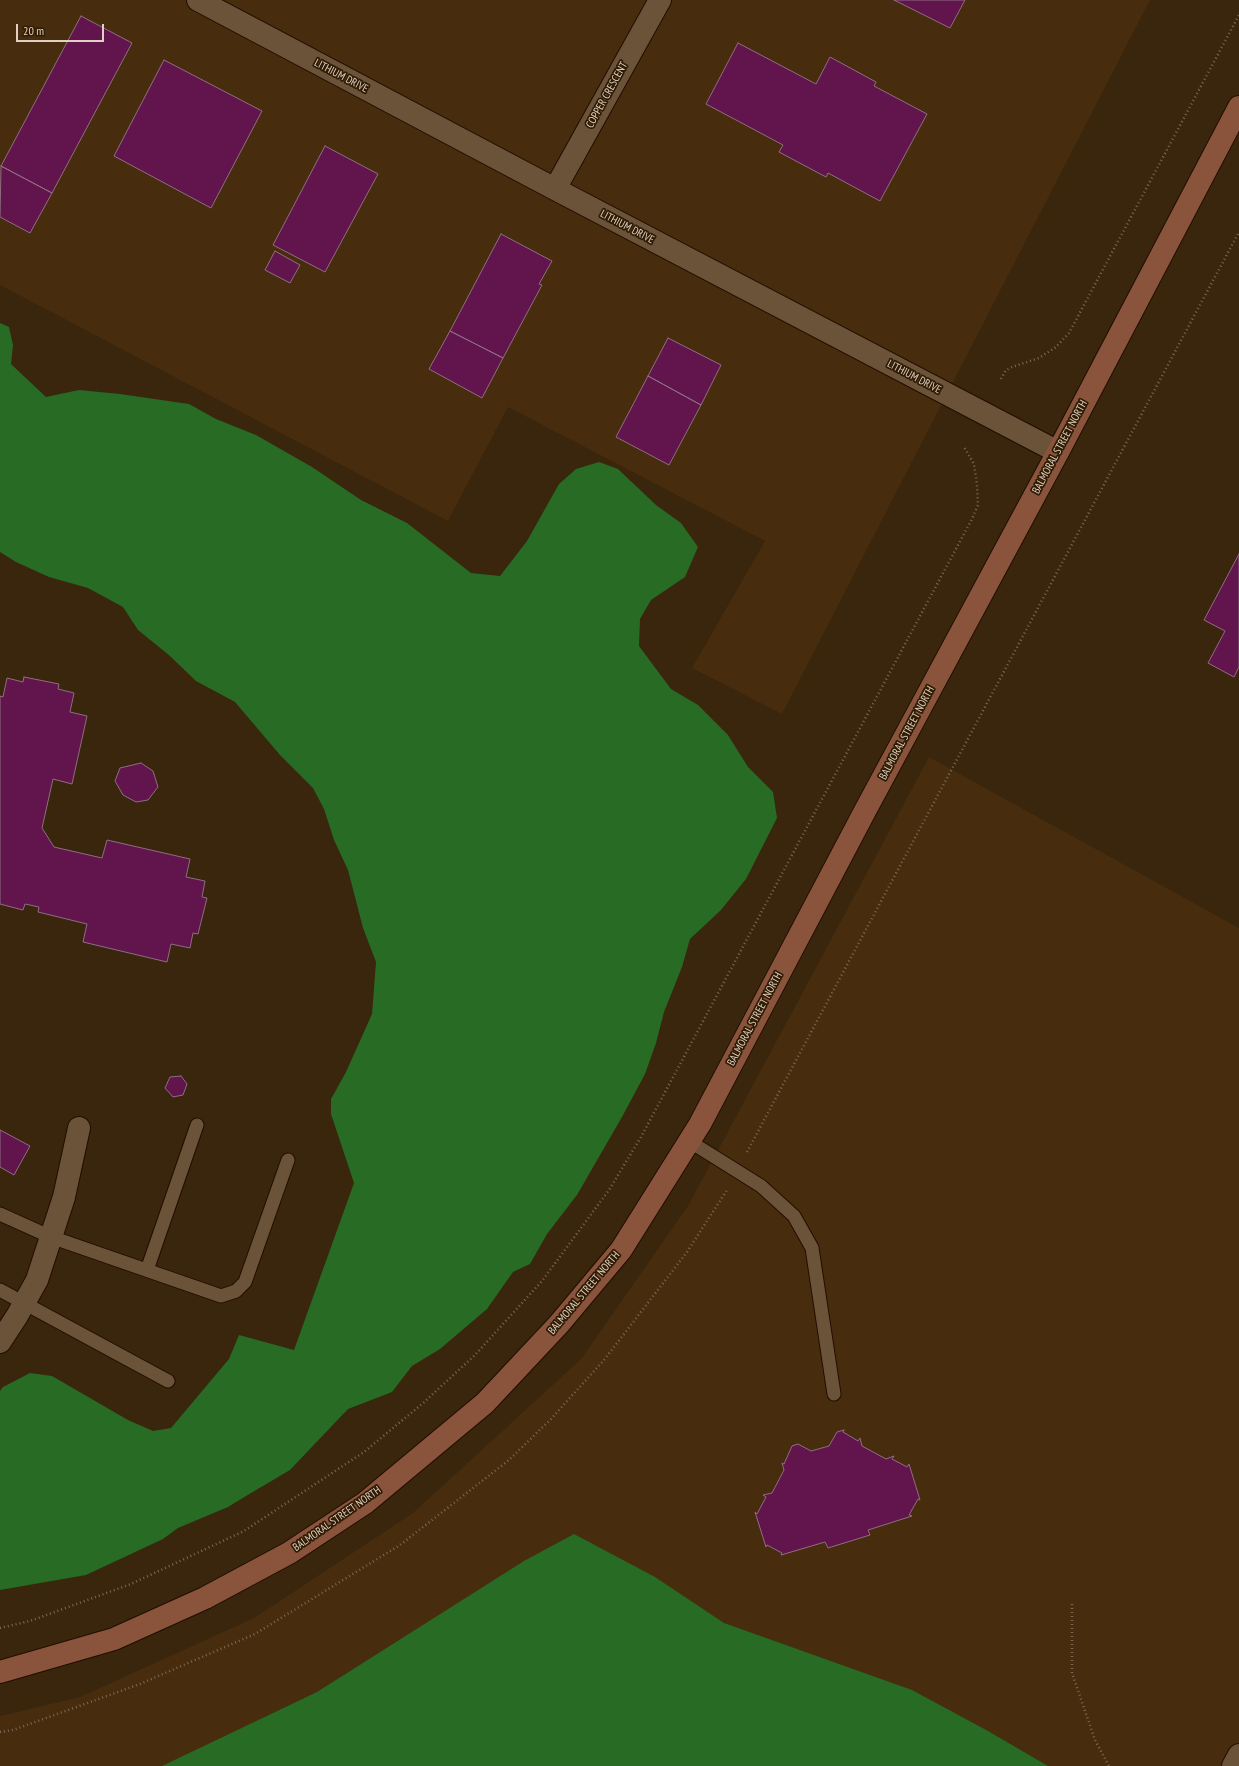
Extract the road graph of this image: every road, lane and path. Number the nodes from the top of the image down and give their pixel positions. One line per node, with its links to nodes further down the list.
1 (198, 0): 5 (street, LITHIUM DRIVE)
2 (660, 0): 5 (street, COPPER CRESCENT)
3 (1239, 14): 6 (path)
4 (1239, 107): 8 (main road, BALMORAL STREET NORTH)
5 (555, 189): 8 (street, LITHIUM DRIVE)
6 (1001, 379)
7 (964, 447): 22 (path)
8 (1058, 452): 11 (main road, BALMORAL STREET NORTH)
9 (197, 1125): 15 (lane)
10 (79, 1128): 14 (street)
11 (689, 1141): 20 (lane); 23 (main road, BALMORAL STREET NORTH)
12 (288, 1160): 15 (lane)
13 (0, 1214): 14 (lane)
14 (51, 1238): 15 (lane); 17 (street)
15 (147, 1270)
16 (0, 1290): 17 (lane)
17 (24, 1304): 18 (street); 19 (lane)
18 (0, 1342)
19 (168, 1381)
20 (834, 1394)
21 (1072, 1604): 25 (path)
22 (0, 1628)
23 (0, 1672)
24 (1239, 1755): 26 (street)
25 (1109, 1766)
26 (1233, 1766)

